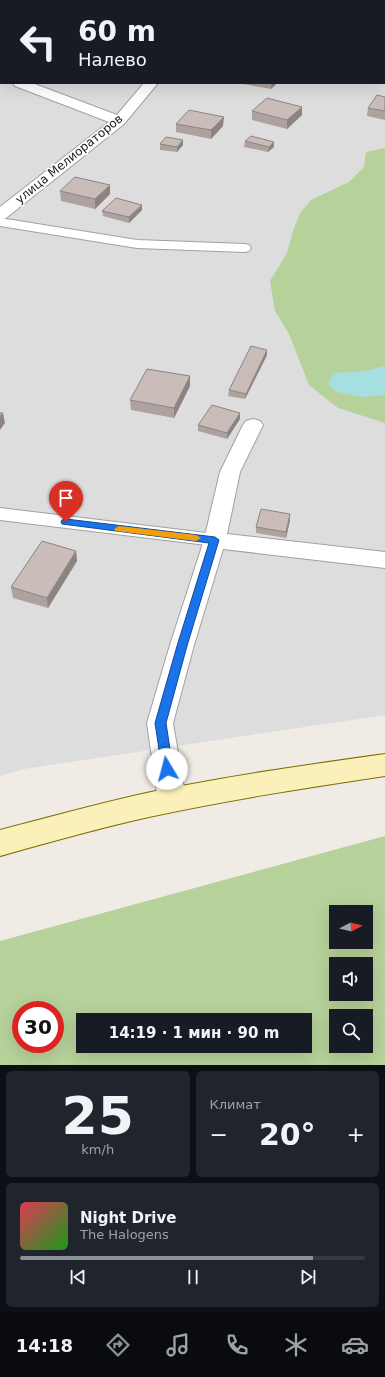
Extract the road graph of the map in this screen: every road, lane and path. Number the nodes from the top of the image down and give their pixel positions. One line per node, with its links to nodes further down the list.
1 (23, 84): 3 (street)
2 (150, 84): 3 (street, улица Мелиораторов)
3 (119, 121): 4 (street, улица Мелиораторов)
4 (0, 215)
5 (0, 222): 6 (lane)
6 (246, 248)
7 (253, 425): 9 (street)
8 (0, 514): 9 (lane)
9 (215, 540): 10 (street); 12 (street)
10 (385, 560)
11 (385, 765): 12 (main road)
12 (172, 800): 13 (main road)
13 (0, 843)

